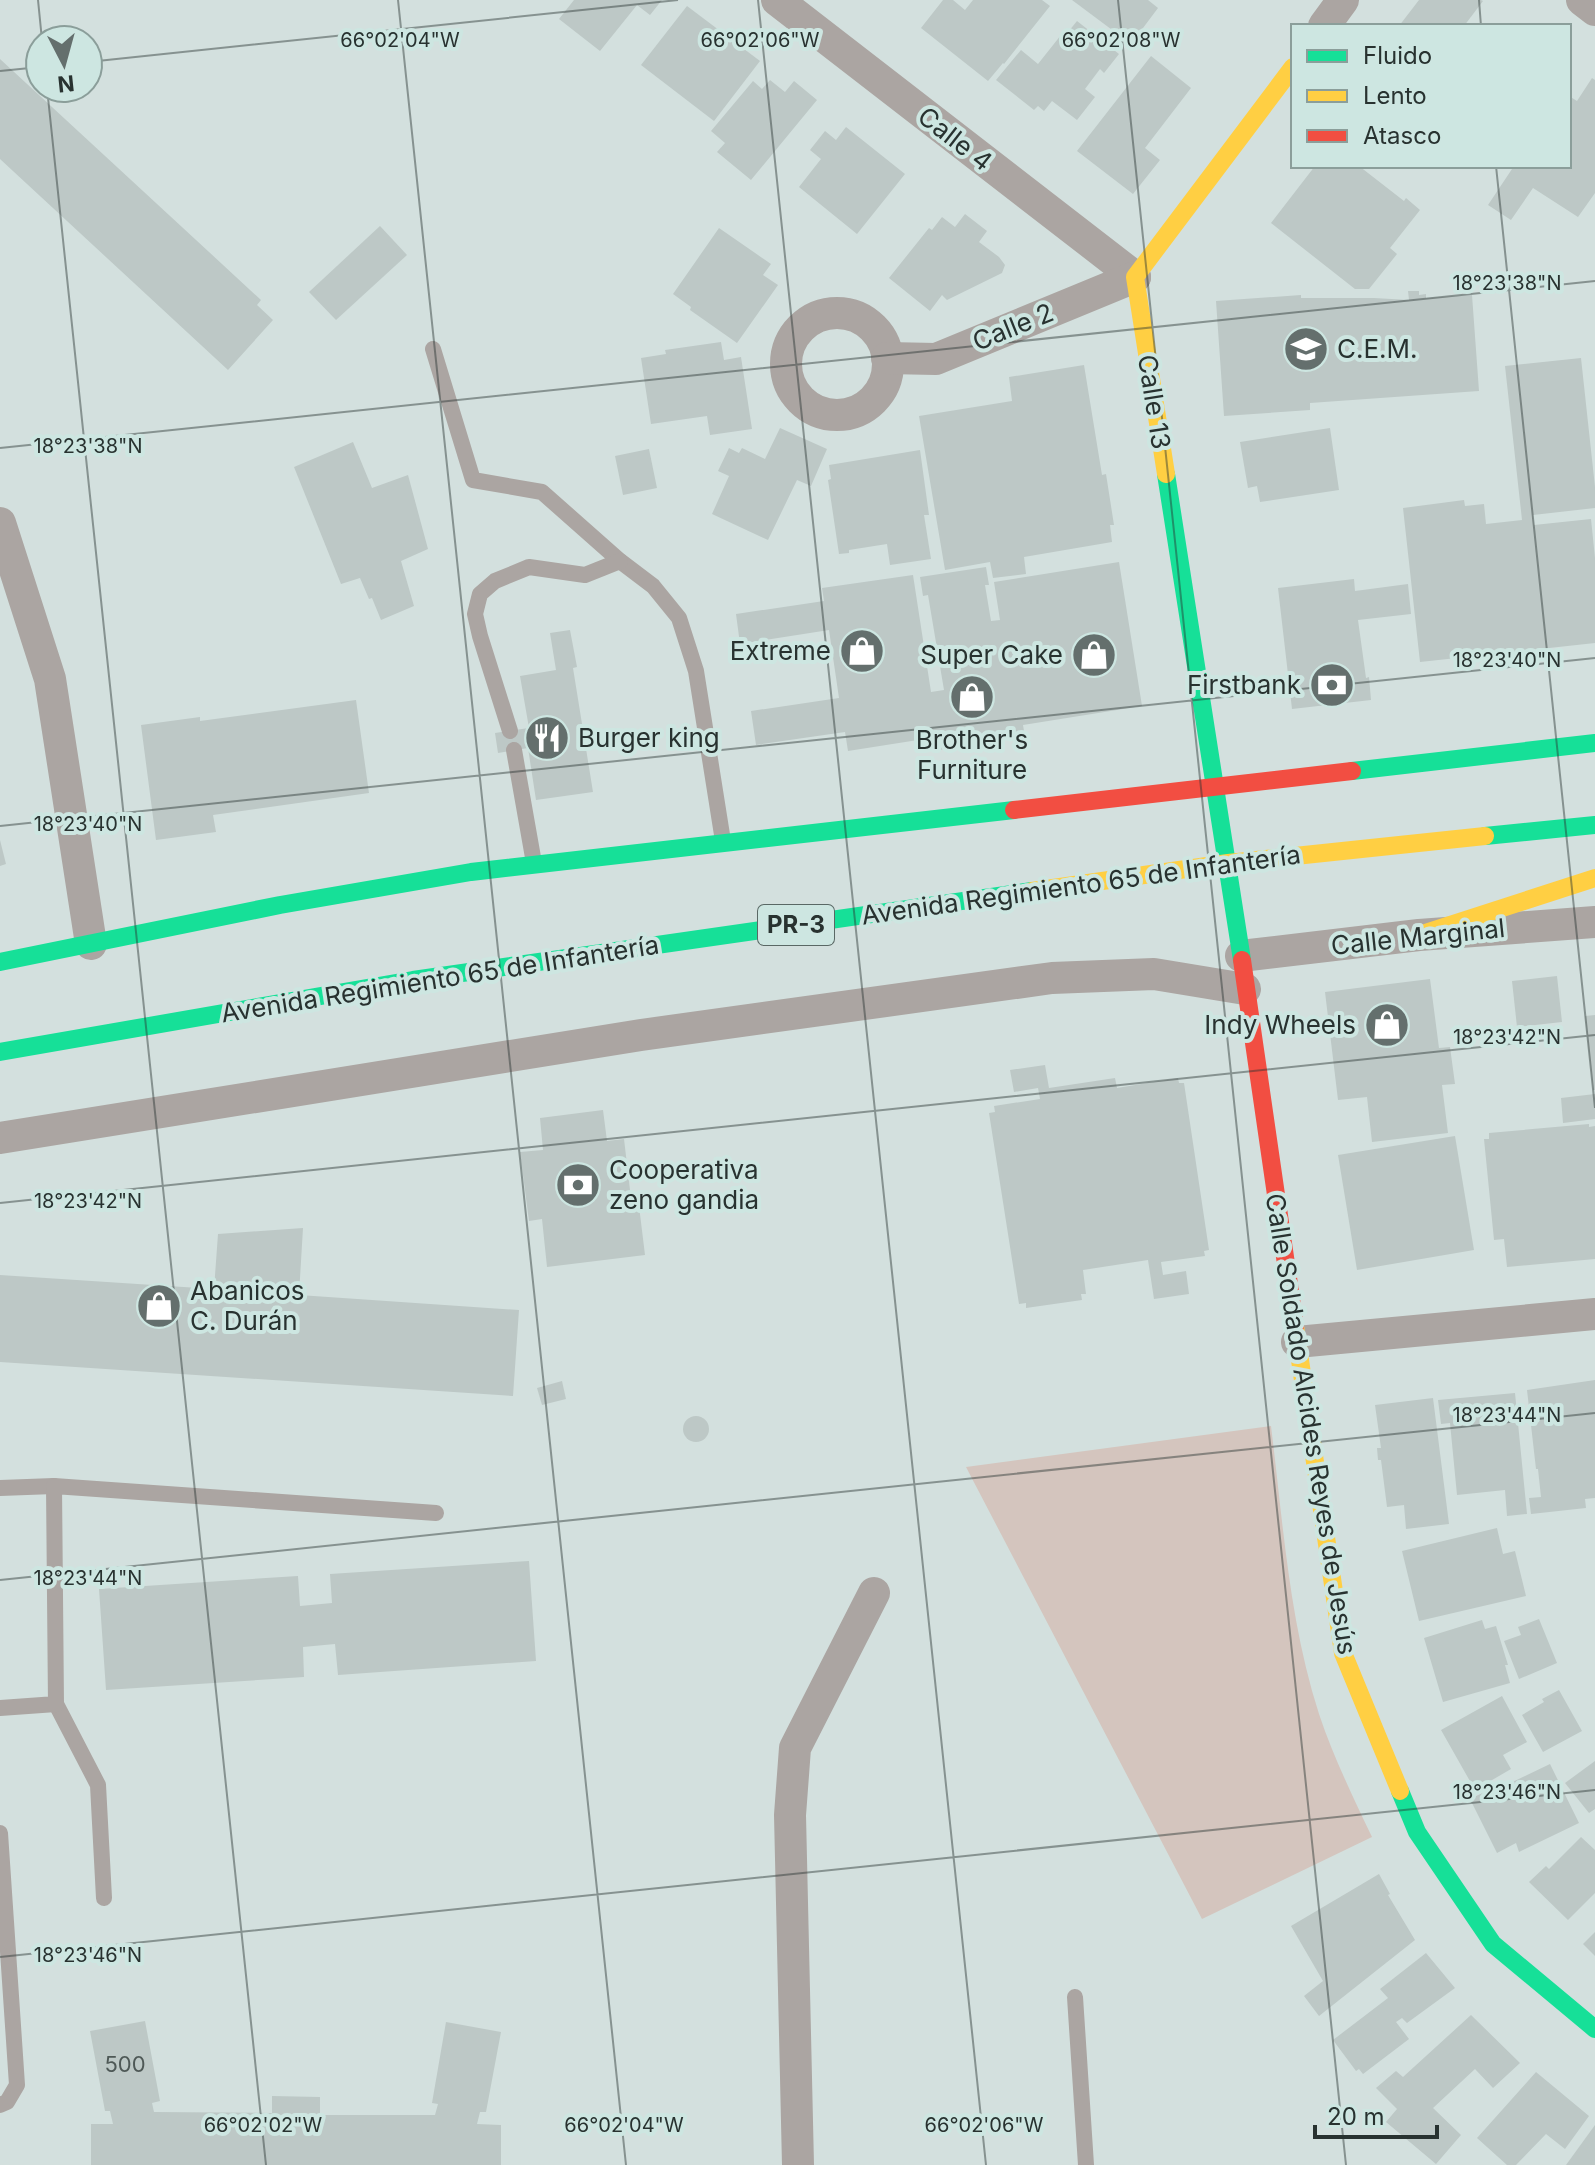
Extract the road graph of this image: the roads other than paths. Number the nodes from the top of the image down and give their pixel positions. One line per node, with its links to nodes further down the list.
1 (777, 0): 7 (street, Calle 4)
2 (1343, 0): 5 (street)
3 (1582, 0): 4 (street)
4 (1595, 10)
5 (1325, 24)
6 (1291, 70): 7 (main road)
7 (1135, 277): 9 (street, Calle 2); 15 (main road, Calle 13)
8 (433, 349): 11 (lane)
9 (887, 358)
10 (0, 523): 23 (street)
11 (620, 561): 12 (lane); 17 (lane)
12 (510, 731)
13 (1595, 743): 15 (main road)
14 (514, 750): 19 (lane)
15 (1214, 786): 17 (main road); 18 (main road, Calle Soldado Alcides Reyes de Jesús)
16 (1595, 825): 18 (main road, Avenida Regimiento 65 de Infantería / PR-3)
17 (724, 843): 19 (main road)
18 (1228, 863): 24 (main road, Calle Soldado Alcides Reyes de Jesús); 27 (main road, Avenida Regimiento 65 de Infantería / PR-3)
19 (534, 865): 23 (main road)
20 (1595, 878): 22 (main road)
21 (1595, 922): 22 (street, Calle Marginal)
22 (1419, 935): 24 (street, Calle Marginal)
23 (91, 944): 25 (main road)
24 (1241, 956): 26 (main road, Calle Soldado Alcides Reyes de Jesús)
25 (0, 962)
26 (1245, 989): 28 (street); 30 (main road, Calle Soldado Alcides Reyes de Jesús)
27 (0, 1052)
28 (0, 1138)
29 (1595, 1314): 30 (street)
30 (1297, 1342): 40 (main road, Calle Soldado Alcides Reyes de Jesús)
31 (54, 1486): 32 (lane); 33 (lane); 35 (lane)
32 (0, 1488)
33 (436, 1513)
34 (874, 1593): 42 (street)
35 (56, 1704): 36 (lane); 38 (lane)
36 (0, 1708)
37 (0, 1833): 41 (lane)
38 (104, 1898)
39 (1075, 1997): 43 (lane)
40 (1595, 2029)
41 (0, 2105)
42 (798, 2165)
43 (1086, 2165)

